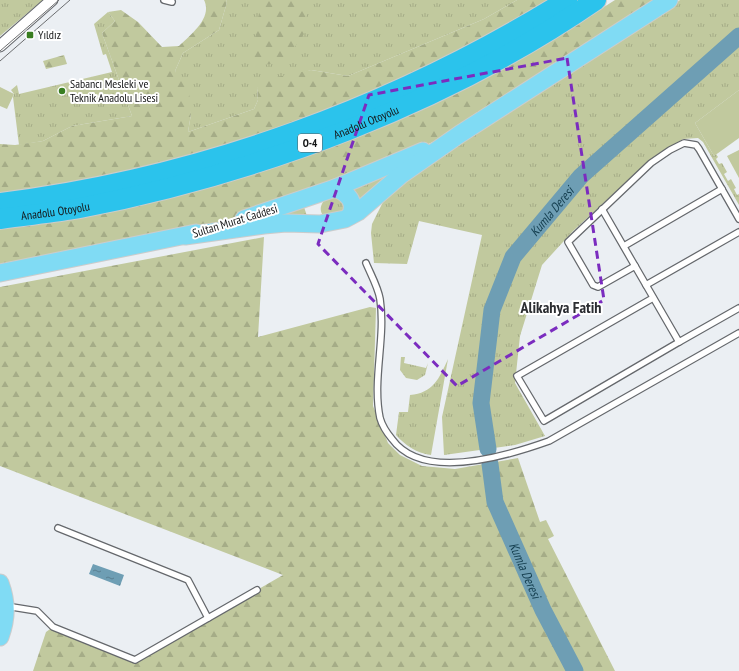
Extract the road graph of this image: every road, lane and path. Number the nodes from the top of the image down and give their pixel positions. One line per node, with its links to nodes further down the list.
1 (52, 0): 7 (street)
2 (164, 0): 6 (lane)
3 (567, 0): 12 (highway, Anadolu Otoyolu / O-4)
4 (596, 0): 15 (highway, Anadolu Otoyolu / O-4)
5 (669, 0): 8 (main road)
6 (172, 2)
7 (0, 46)
8 (460, 134): 9 (main road, Sultan Murat Caddesi); 14 (main road)
9 (335, 188): 11 (main road, Sultan Murat Caddesi); 14 (main road)
10 (722, 189): 13 (lane); 16 (lane); 20 (lane)
11 (318, 194): 17 (main road); 19 (main road, Sultan Murat Caddesi)
12 (0, 203)
13 (602, 209): 20 (lane); 22 (lane)
14 (350, 216): 17 (main road)
15 (0, 219)
16 (739, 219)
17 (320, 224): 19 (main road)
18 (739, 232): 24 (lane)
19 (185, 236): 23 (main road, Sultan Murat Caddesi)
20 (624, 246): 22 (lane)
21 (366, 263): 27 (lane)
22 (635, 266): 24 (lane)
23 (0, 273)
24 (646, 285): 25 (lane)
25 (653, 298): 28 (lane); 28 (lane)
26 (739, 308): 28 (lane)
27 (739, 333)
28 (679, 342)
29 (58, 528): 33 (lane)
30 (0, 583): 32 (main road)
31 (257, 590): 33 (lane)
32 (6, 606): 33 (lane); 34 (main road)
33 (208, 618)
34 (0, 637)

